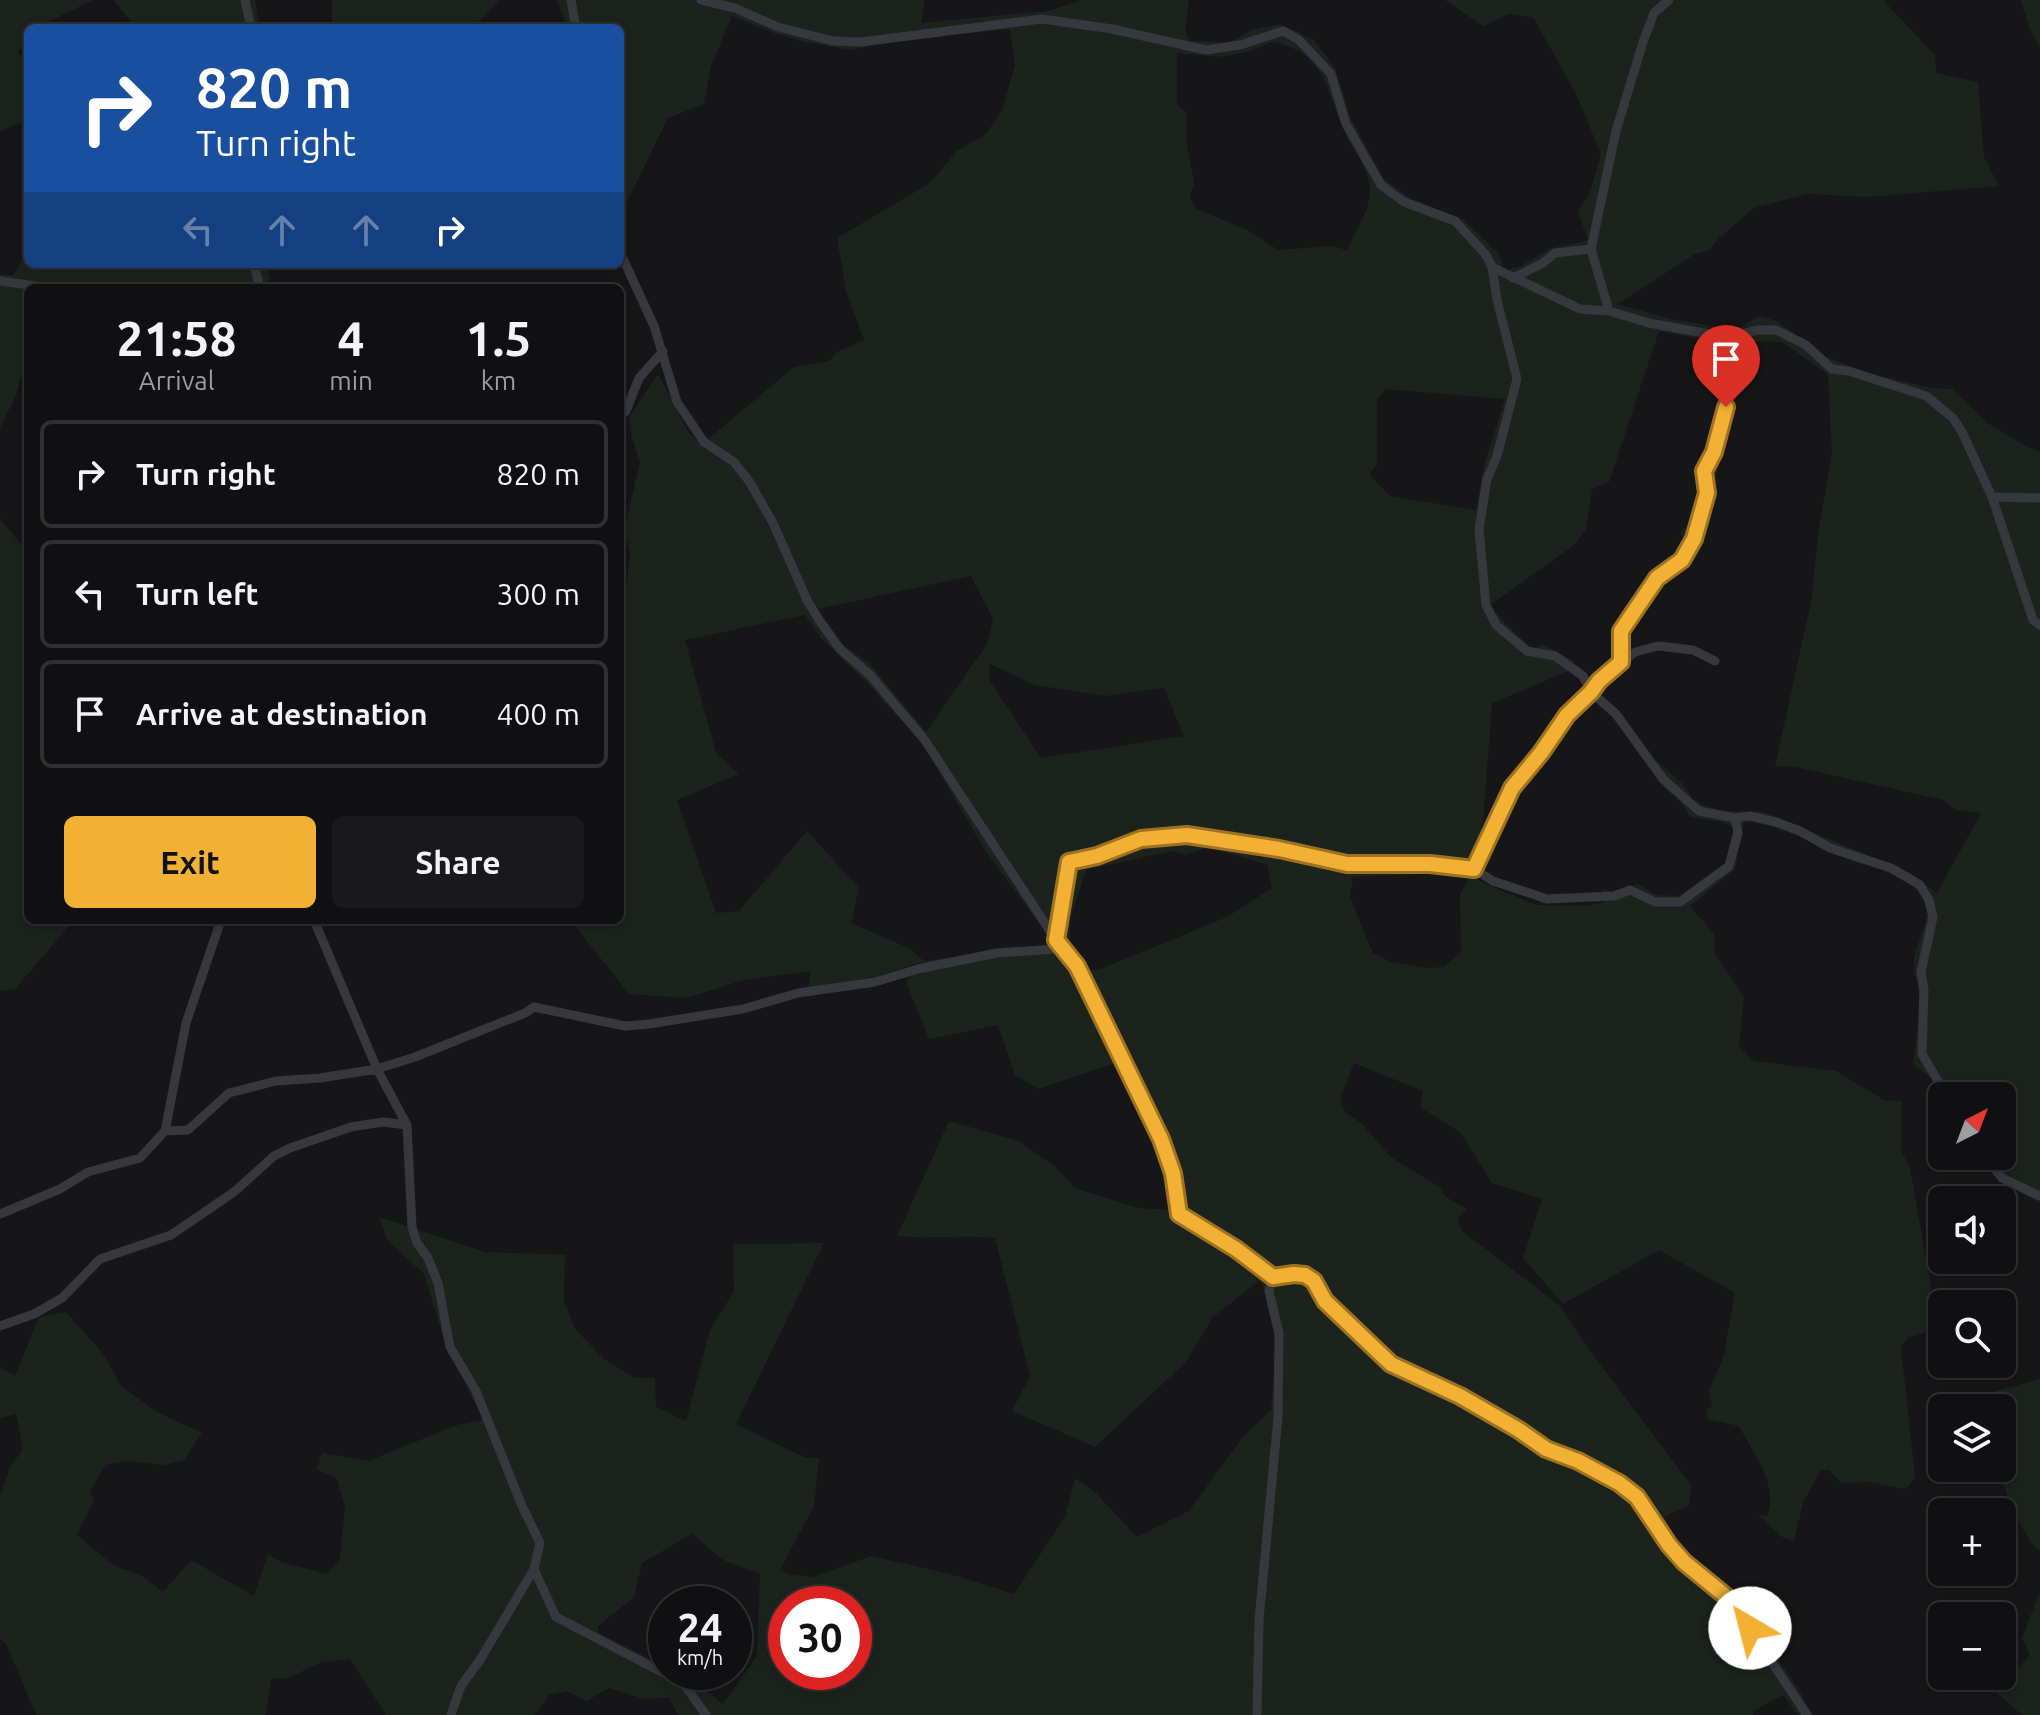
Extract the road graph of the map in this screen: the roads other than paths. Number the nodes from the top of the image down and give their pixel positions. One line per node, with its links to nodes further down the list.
1 (245, 0): 5 (street)
2 (571, 0): 6 (street)
3 (701, 0): 9 (street)
4 (1670, 0): 7 (street)
5 (250, 24)
6 (575, 24)
7 (1591, 249): 10 (street); 13 (street)
8 (624, 261): 15 (street)
9 (1492, 267): 10 (street); 22 (street)
10 (1513, 278): 13 (street)
11 (0, 281): 12 (street)
12 (24, 284)
13 (1609, 311): 14 (street)
14 (1726, 337): 17 (street); 21 (street)
15 (663, 351): 16 (street); 27 (street)
16 (624, 413)
17 (1992, 497): 18 (street); 19 (street)
18 (2040, 498)
19 (2040, 625)
20 (1715, 661): 21 (street)
21 (1621, 662): 22 (street)
22 (1591, 692): 23 (street); 24 (street)
23 (1735, 818): 24 (street); 29 (street)
24 (1474, 869): 27 (street)
25 (220, 924): 31 (street)
26 (316, 924): 28 (street)
27 (1056, 940): 28 (street); 35 (street)
28 (377, 1069): 30 (street); 31 (street)
29 (1939, 1082)
30 (407, 1125): 36 (street); 37 (street)
31 (165, 1131): 34 (street)
32 (1995, 1170): 33 (street)
33 (2040, 1196)
34 (0, 1214)
35 (1273, 1277): 40 (street); 41 (street)
36 (0, 1326)
37 (534, 1569): 38 (street); 39 (street)
38 (451, 1715)
39 (706, 1715)
40 (1257, 1715)
41 (1807, 1715)

